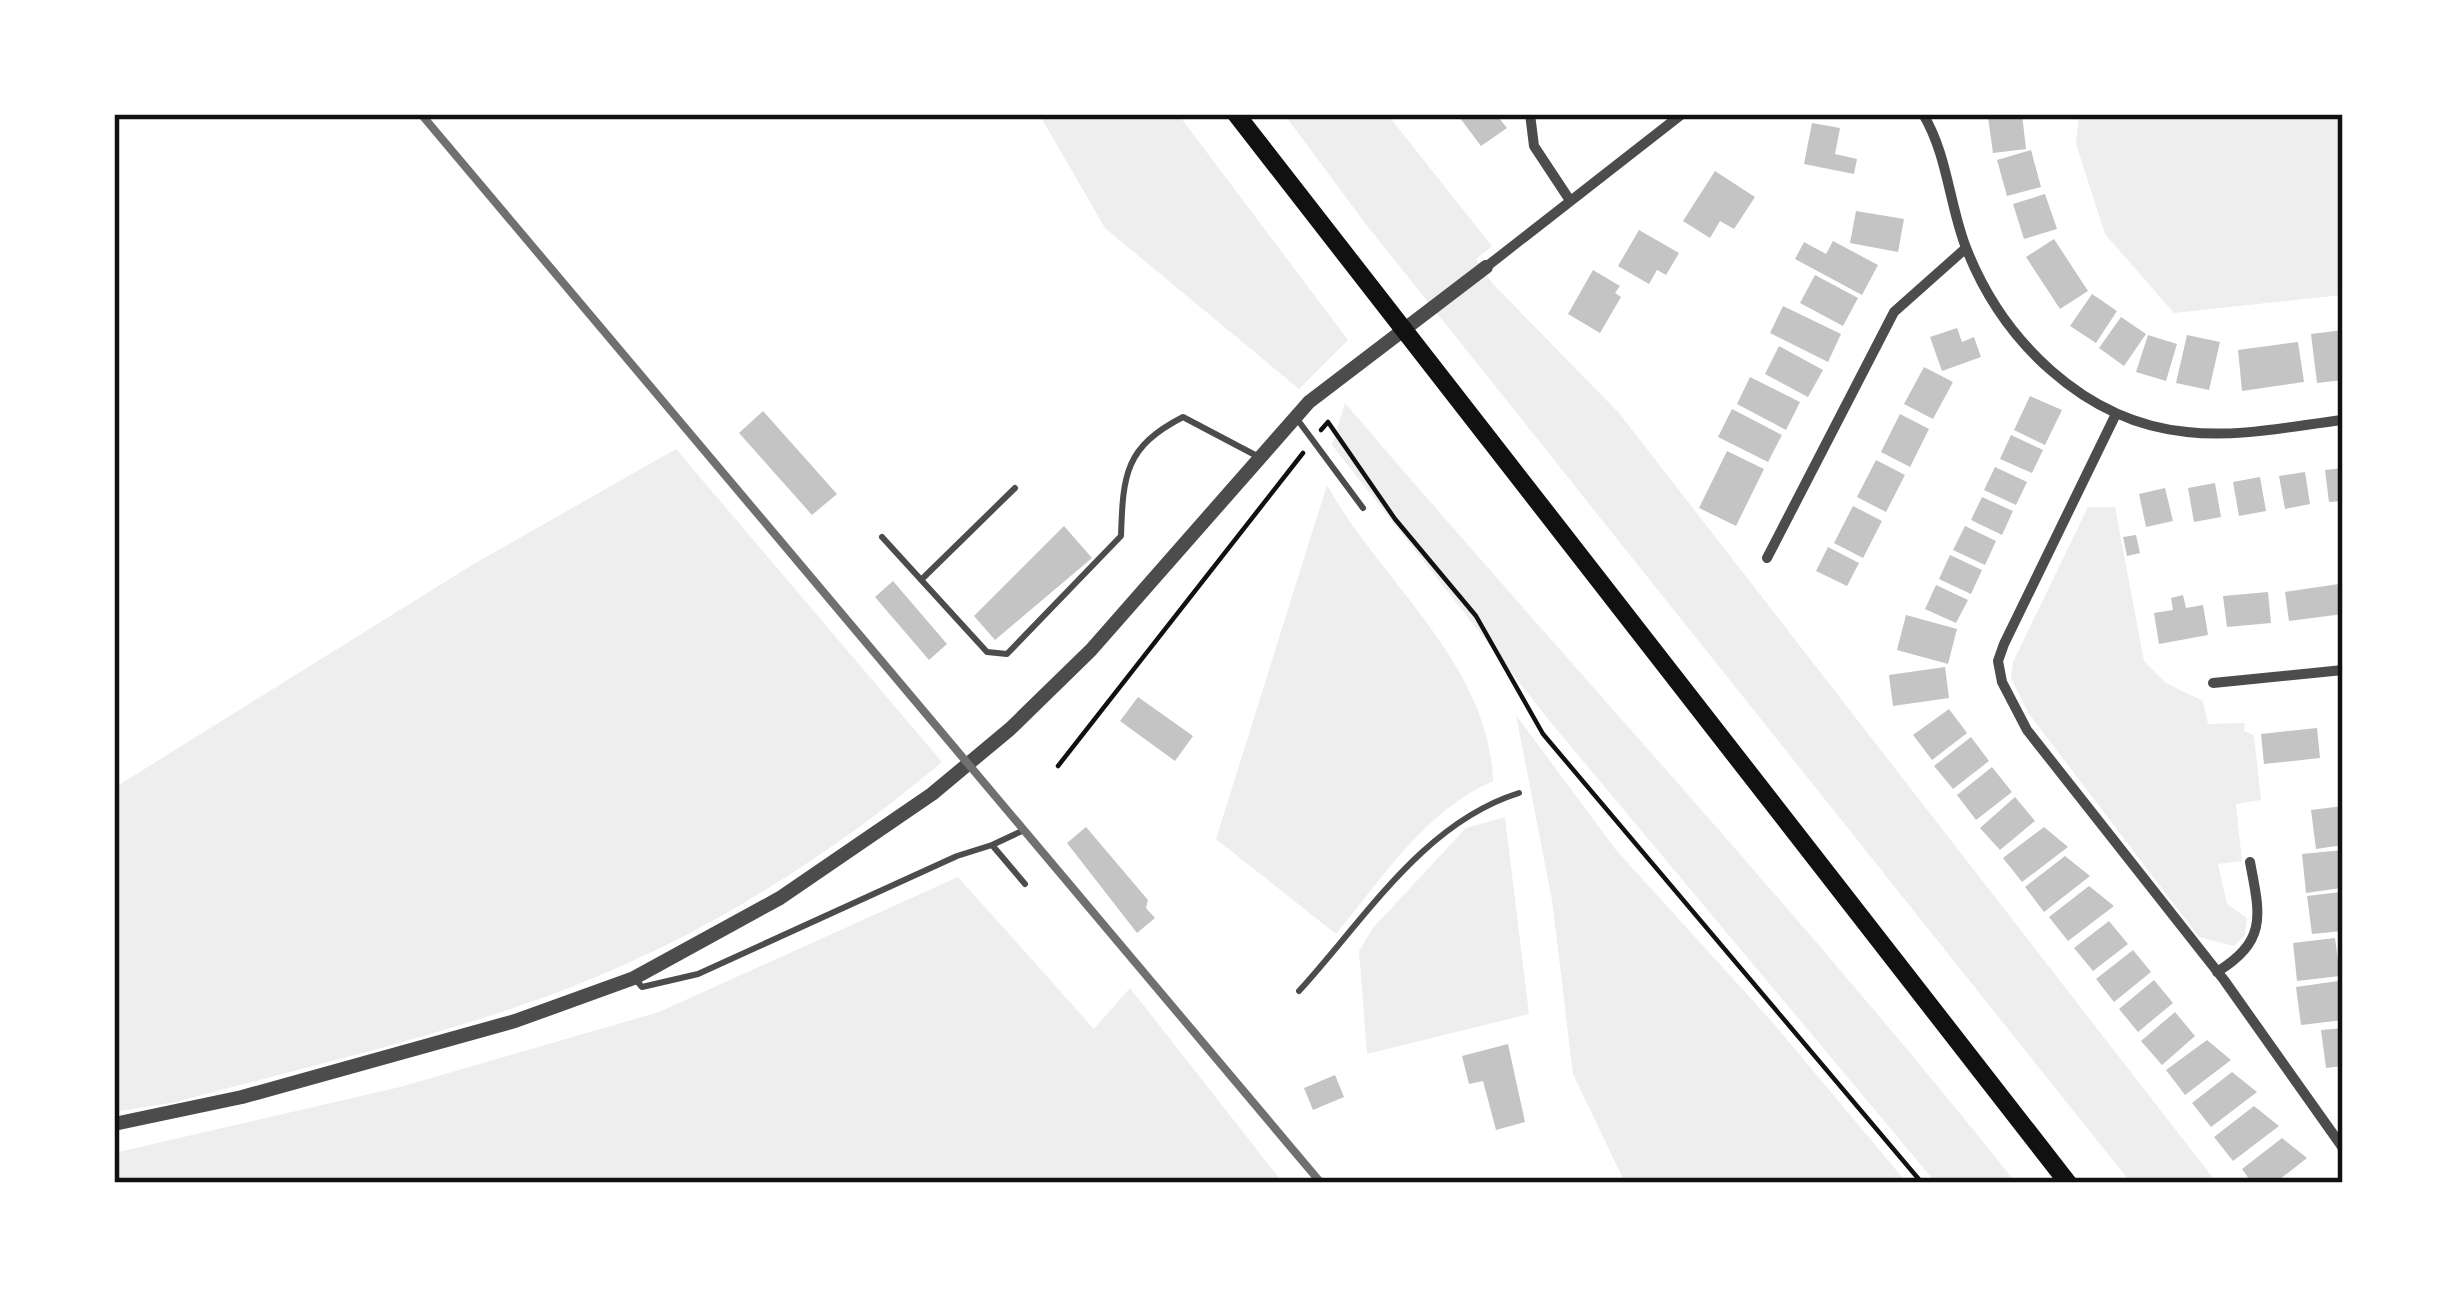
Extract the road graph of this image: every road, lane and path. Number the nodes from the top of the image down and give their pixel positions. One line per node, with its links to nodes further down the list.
1 (1236, 114): 32 (highway)
2 (1530, 114): 5 (street)
3 (1682, 114): 5 (street)
4 (1923, 114): 6 (street)
5 (1569, 199): 7 (street)
6 (1966, 248): 8 (street); 16 (street)
7 (1486, 267): 9 (street)
8 (2115, 416): 10 (street); 26 (street)
9 (1296, 417): 11 (lane); 12 (street)
10 (2343, 420)
11 (1313, 440): 14 (lane); 20 (path); 31 (path)
12 (1260, 458): 17 (lane); 27 (street)
13 (1015, 488): 17 (lane)
14 (1364, 508)
15 (882, 537): 17 (lane)
16 (1767, 558)
17 (921, 580)
18 (2343, 670): 19 (street)
19 (2212, 683)
20 (1058, 766)
21 (1520, 793): 28 (lane)
22 (1024, 830): 23 (lane)
23 (992, 845): 25 (lane); 27 (lane)
24 (2250, 862): 26 (street)
25 (1025, 884)
26 (2218, 972): 30 (street)
27 (634, 978): 29 (street)
28 (1299, 991)
29 (114, 1124)
30 (2343, 1148)
31 (1922, 1183)
32 (2068, 1183)

